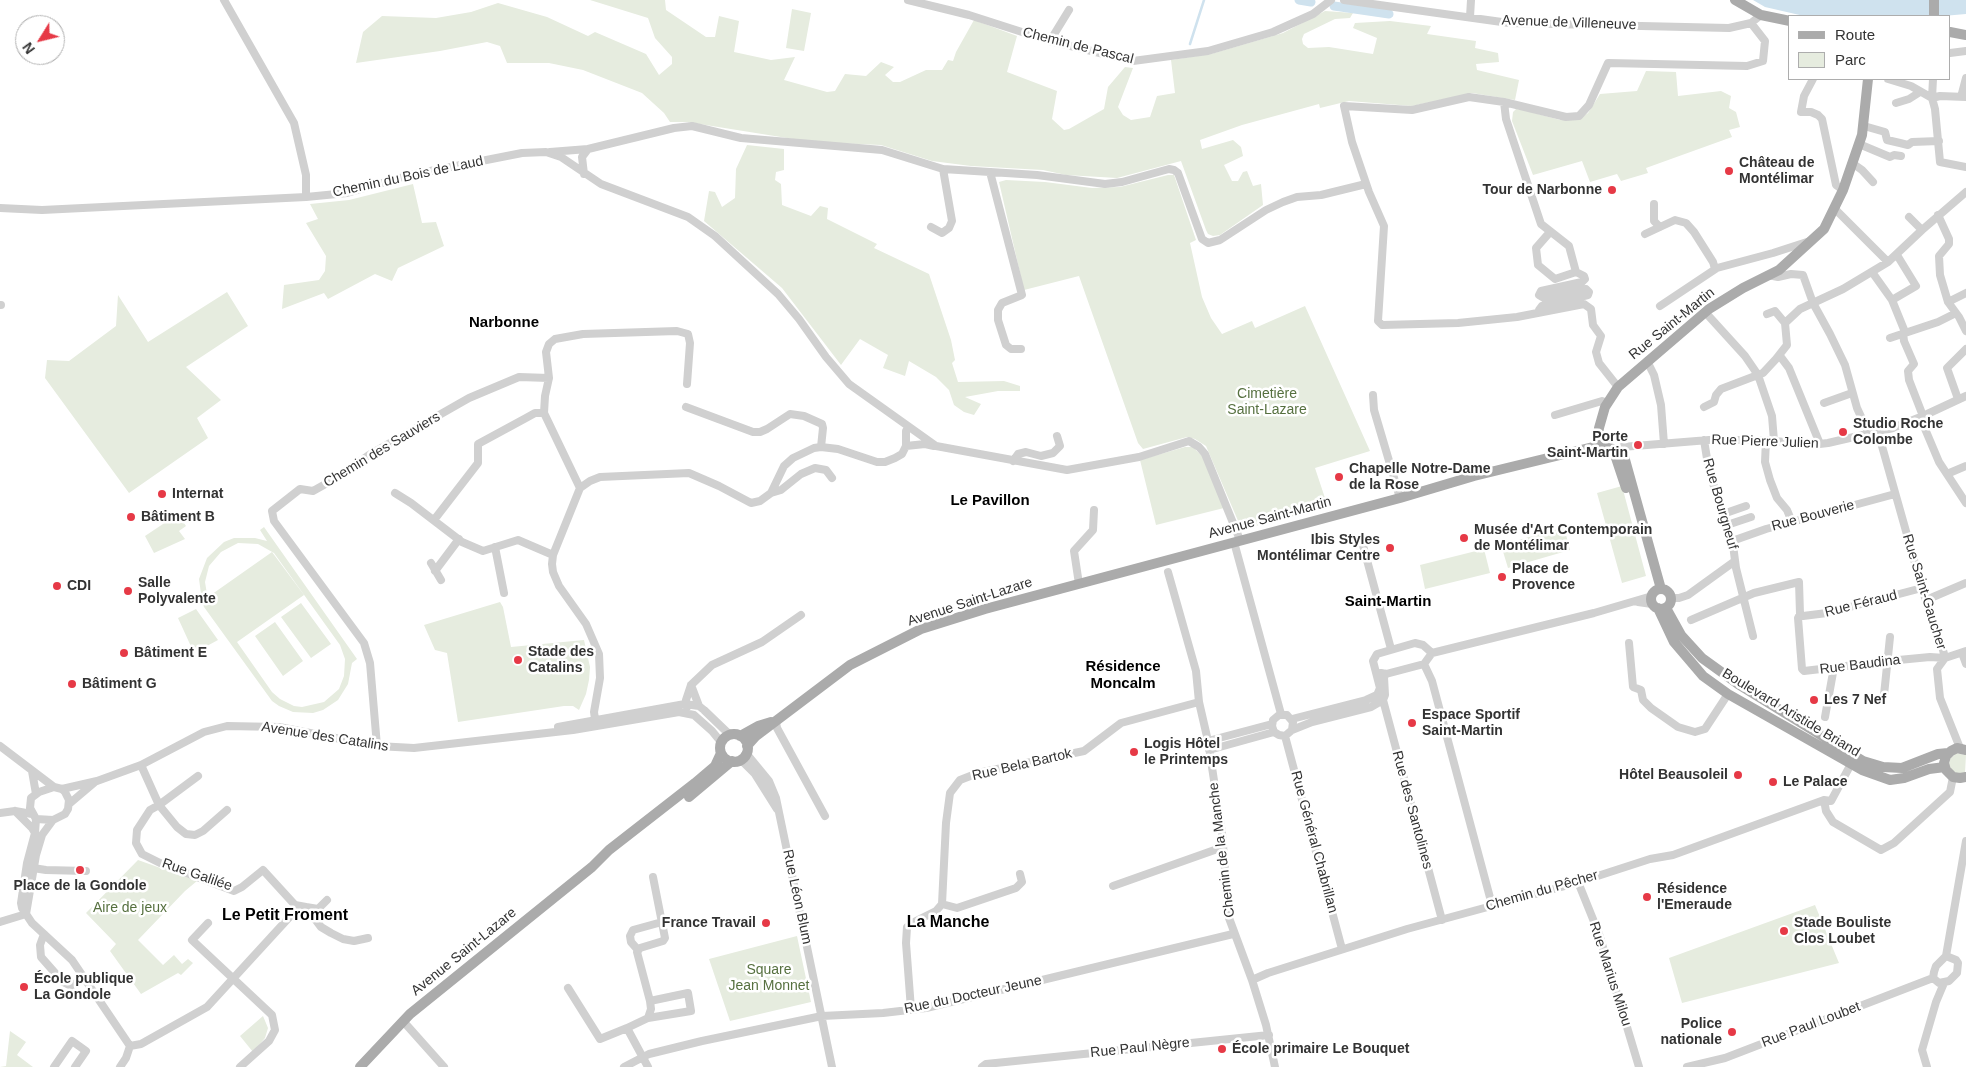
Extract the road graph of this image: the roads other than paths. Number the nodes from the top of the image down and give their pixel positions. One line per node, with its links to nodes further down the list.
1 (224, 0): 45 (street)
2 (908, 0): 17 (street, Chemin de Pascal)
3 (1331, 0): 17 (street, Chemin de Pascal)
4 (1344, 0): 8 (street, Avenue de Villeneuve)
5 (1471, 0): 12 (street)
6 (1735, 0): 10 (main road)
7 (1934, 0): 11 (main road)
8 (1367, 1): 12 (street, Avenue de Villeneuve)
9 (1069, 10): 17 (street)
10 (1761, 15): 13 (main road); 14 (street, Avenue de Villeneuve)
11 (1934, 15)
12 (1470, 17): 14 (street, Avenue de Villeneuve)
13 (1788, 21)
14 (1751, 22): 28 (street)
15 (1951, 32): 16 (main road)
16 (1966, 35)
17 (1050, 41)
18 (1966, 52): 19 (street)
19 (1951, 53)
20 (1966, 78): 26 (street)
21 (1812, 80): 43 (street)
22 (1868, 80): 30 (main road, Rue Saint-Martin)
23 (1891, 80): 25 (street)
24 (1933, 80): 27 (street)
25 (1920, 92): 27 (street); 29 (street)
26 (1964, 97): 27 (street)
27 (1932, 98): 31 (street)
28 (1504, 102): 42 (street); 54 (street)
29 (1896, 104)
30 (1864, 126): 31 (street); 32 (main road, Rue Saint-Martin)
31 (1939, 141): 37 (street)
32 (1859, 144): 35 (street); 36 (main road, Rue Saint-Martin)
33 (588, 148): 34 (street); 38 (street); 40 (street)
34 (546, 152): 40 (street, Chemin du Bois de Laud); 45 (street, Chemin du Bois de Laud)
35 (1901, 156)
36 (1852, 163): 41 (street); 43 (main road, Rue Saint-Martin)
37 (1966, 167)
38 (943, 169): 39 (street); 51 (street)
39 (990, 172): 42 (street); 76 (street)
40 (584, 174): 94 (street, Chemin du Bois de Laud)
41 (1873, 182)
42 (1366, 184): 68 (street)
43 (1843, 190): 48 (main road, Rue Saint-Martin)
44 (1966, 192): 49 (street)
45 (306, 197): 47 (street, Chemin du Bois de Laud)
46 (1654, 204): 52 (street)
47 (0, 208)
48 (1835, 209): 56 (main road, Rue Saint-Martin); 58 (street)
49 (1938, 215): 53 (street); 65 (street)
50 (1909, 217): 53 (street)
51 (931, 227)
52 (1660, 227): 55 (street); 59 (street)
53 (1922, 230): 57 (street)
54 (1550, 232): 60 (street); 60 (street)
55 (1645, 234)
56 (1812, 241): 59 (street); 62 (main road, Rue Saint-Martin)
57 (1897, 255): 58 (street); 64 (street)
58 (1888, 262): 61 (street)
59 (1715, 269): 67 (street)
60 (1576, 272): 68 (street)
61 (1872, 272): 64 (street); 66 (street)
62 (1768, 275): 66 (street); 69 (main road, Rue Saint-Martin)
63 (1966, 293): 65 (street)
64 (1892, 300): 74 (street)
65 (1948, 302): 70 (street)
66 (1813, 303): 72 (street); 84 (street)
67 (1660, 306)
68 (1539, 312): 83 (street)
69 (1705, 312): 79 (main road, Rue Saint-Martin); 80 (street)
70 (1956, 313): 73 (street); 74 (street)
71 (1766, 314): 72 (street)
72 (1785, 323): 78 (street)
73 (1966, 331)
74 (1904, 333): 75 (street); 93 (street)
75 (1890, 338)
76 (1021, 349)
77 (1966, 349): 86 (street)
78 (1780, 356): 80 (street); 102 (street)
79 (1647, 361): 83 (main road, Rue Saint-Martin); 101 (street)
80 (1758, 375): 90 (street); 100 (street)
81 (548, 378): 82 (street); 91 (street); 181 (street, Chemin des Sauviers)
82 (687, 384)
83 (1618, 387): 88 (main road, Rue Saint-Martin)
84 (1852, 392): 87 (street); 97 (street)
85 (1373, 395): 117 (street)
86 (1962, 397): 93 (street, Rue Pierre Julien)
87 (1824, 402)
88 (1608, 403): 92 (street); 95 (main road, Rue Saint-Martin)
89 (686, 407): 106 (street)
90 (1704, 407)
91 (544, 413): 113 (street); 123 (street)
92 (1555, 415)
93 (1922, 417): 96 (street, Rue Pierre Julien); 111 (street)
94 (908, 427): 103 (street); 104 (street, Chemin du Bois de Laud)
95 (1599, 428): 105 (main road); 107 (main road, Rue Saint-Martin)
96 (1878, 432): 97 (street, Rue Pierre Julien); 116 (street, Rue Saint-Gaucher)
97 (1869, 434): 102 (street, Rue Pierre Julien)
98 (1057, 436): 109 (street)
99 (1704, 440): 100 (street, Rue Pierre Julien); 101 (street, Rue Pierre Julien); 121 (street, Rue Bourgneuf)
100 (1770, 440): 102 (street, Rue Pierre Julien); 124 (street)
101 (1664, 444): 108 (street, Rue Pierre Julien)
102 (1820, 444)
103 (906, 446): 104 (street); 106 (street)
104 (936, 446): 109 (street, Chemin du Bois de Laud)
105 (1604, 446): 107 (main road, Avenue Saint-Martin); 108 (main road, Avenue Saint-Martin)
106 (821, 447): 115 (street)
107 (1583, 450): 117 (main road, Avenue Saint-Martin)
108 (1616, 450): 142 (main road)
109 (1013, 462): 128 (street, Chemin du Bois de Laud)
110 (1966, 466): 111 (street)
111 (1947, 474): 118 (street)
112 (832, 478): 115 (street)
113 (580, 488): 115 (street); 131 (street)
114 (395, 493): 123 (street)
115 (771, 494)
116 (1895, 494): 124 (street, Rue Bouverie); 138 (street, Rue Saint-Gaucher)
117 (1400, 498): 128 (main road, Avenue Saint-Martin)
118 (1966, 504)
119 (1746, 506): 121 (street)
120 (1094, 510): 137 (street)
121 (1723, 514): 125 (street, Rue Bourgneuf)
122 (1752, 517): 125 (street)
123 (434, 520): 127 (street)
124 (1792, 522): 129 (street, Rue Bouverie)
125 (1727, 525): 129 (street, Rue Bourgneuf)
126 (1361, 538): 150 (street)
127 (459, 539): 130 (street); 135 (street)
128 (1237, 541): 132 (main road, Avenue Saint-Martin); 167 (street)
129 (1732, 541): 133 (street, Rue Bourgneuf)
130 (495, 547): 131 (street); 139 (street)
131 (553, 555): 172 (street)
132 (1164, 561): 137 (main road, Avenue Saint-Lazare)
133 (1735, 561): 140 (street); 141 (street, Rue Bourgneuf)
134 (1168, 572): 164 (street, Chemin de la Manche)
135 (440, 580)
136 (1966, 583): 143 (street)
137 (1079, 584): 171 (main road, Avenue Saint-Lazare)
138 (1922, 588): 143 (street, Rue Saint-Gaucher); 144 (street, Rue Féraud)
139 (504, 593)
140 (1671, 598): 142 (main road)
141 (1743, 598): 144 (street); 146 (street); 147 (street, Rue Bourgneuf)
142 (1657, 600): 152 (street); 161 (main road, Boulevard Aristide Briand); 185 (main road, Boulevard Aristide Briand)
143 (1926, 600): 153 (street, Rue Saint-Gaucher)
144 (1800, 614): 157 (street, Rue Baudina)
145 (801, 615): 160 (street)
146 (1691, 620)
147 (1753, 636)
148 (1890, 637): 154 (street)
149 (1629, 643): 161 (street)
150 (1391, 649): 152 (street); 158 (street)
151 (1964, 652): 153 (street, Rue Baudina); 156 (street)
152 (1432, 653): 155 (street)
153 (1945, 658): 154 (street, Rue Baudina); 182 (street, Rue Saint-Gaucher)
154 (1888, 661): 157 (street, Rue Baudina); 162 (street)
155 (1424, 664): 159 (street); 219 (street)
156 (1966, 664)
157 (1834, 668): 169 (street)
158 (1376, 670): 159 (street); 170 (street)
159 (1386, 674): 163 (street, Rue des Santolines)
160 (691, 686): 165 (street); 166 (street)
161 (1728, 694): 187 (main road, Boulevard Aristide Briand)
162 (1884, 694)
163 (1383, 700): 174 (street); 222 (street, Rue des Santolines)
164 (1199, 702): 178 (street, Chemin de la Manche); 218 (street, Rue Bela Bartok)
165 (685, 704): 166 (street, Avenue des Catalins); 168 (street); 172 (street, Avenue des Catalins)
166 (699, 706): 176 (street)
167 (1281, 714): 170 (street); 173 (street)
168 (694, 715): 172 (street, Avenue des Catalins); 179 (street)
169 (1825, 717)
170 (1292, 719): 174 (street)
171 (776, 722): 176 (main road, Avenue Saint-Lazare); 186 (main road, Avenue Saint-Lazare); 205 (street)
172 (595, 723): 181 (street, Avenue des Catalins)
173 (1272, 724): 175 (street); 178 (street)
174 (1292, 730): 177 (street)
175 (1274, 732): 177 (street); 183 (street)
176 (735, 735): 179 (main road); 186 (main road)
177 (1285, 736): 229 (street, Rue Général Chabrillan)
178 (1208, 741): 183 (street, Chemin de la Manche)
179 (722, 742): 184 (main road)
180 (0, 746): 190 (street)
181 (377, 746): 188 (street, Avenue des Catalins)
182 (1963, 749): 185 (main road, Boulevard Aristide Briand)
183 (1209, 750): 209 (street, Chemin de la Manche)
184 (721, 753): 186 (main road); 210 (main road, Avenue Saint-Lazare)
185 (1948, 753): 189 (main road)
186 (742, 755): 210 (main road, Avenue Saint-Lazare); 242 (street, Rue Léon Blum)
187 (1851, 764): 189 (main road, Boulevard Aristide Briand); 197 (street)
188 (141, 765): 194 (street, Avenue des Catalins); 200 (street)
189 (1945, 767): 192 (main road)
190 (32, 771): 195 (street); 196 (street)
191 (198, 776): 200 (street, Rue Galilée)
192 (1953, 777): 193 (main road); 197 (street)
193 (1966, 777)
194 (97, 781): 195 (street, Avenue des Catalins); 199 (street, Avenue des Catalins)
195 (58, 788): 196 (street); 199 (street)
196 (36, 794): 198 (street)
197 (1828, 800): 215 (street, Chemin du Pêcher)
198 (30, 801): 202 (street); 204 (street)
199 (69, 804): 206 (street)
200 (159, 805): 201 (street); 220 (street, Rue Galilée)
201 (227, 810)
202 (15, 811): 203 (street); 204 (street); 207 (street)
203 (0, 813)
204 (34, 816): 206 (street); 207 (street)
205 (825, 816)
206 (53, 820): 211 (street)
207 (35, 833): 221 (street)
208 (1966, 841): 231 (street)
209 (1223, 848): 216 (street); 227 (street, Chemin de la Manche)
210 (592, 867): 244 (main road, Avenue Saint-Lazare)
211 (33, 868): 212 (street); 221 (street)
212 (86, 871)
213 (1020, 874): 218 (street)
214 (653, 877): 224 (street)
215 (1578, 882): 219 (street, Chemin du Pêcher); 261 (street, Rue Marius Milou)
216 (1113, 886)
217 (327, 900): 220 (street)
218 (942, 904): 241 (street)
219 (1492, 905): 222 (street, Chemin du Pêcher)
220 (306, 907): 228 (street, Rue Galilée); 236 (street)
221 (26, 914): 223 (street); 226 (street)
222 (1442, 920): 229 (street, Chemin du Pêcher)
223 (0, 922)
224 (662, 922): 230 (street); 230 (street)
225 (208, 923): 236 (street)
226 (44, 934): 234 (street); 234 (street)
227 (1234, 934): 237 (street, Chemin de la Manche); 241 (street, Rue du Docteur Jeune)
228 (368, 938)
229 (1342, 949): 237 (street, Chemin du Pêcher)
230 (638, 950): 240 (street)
231 (1946, 956): 233 (street); 235 (street)
232 (1966, 963): 233 (street)
233 (1958, 967): 238 (street)
234 (84, 978): 247 (street)
235 (1933, 978): 238 (street); 262 (street, Rue Paul Loubet)
236 (232, 980): 247 (street); 253 (street)
237 (1252, 980): 246 (street, Chemin de la Manche)
238 (1944, 983): 263 (street)
239 (568, 988): 245 (street)
240 (650, 1001): 243 (street); 243 (street)
241 (911, 1009): 242 (street, Rue du Docteur Jeune)
242 (822, 1016): 248 (street, Rue du Docteur Jeune); 258 (street, Rue Léon Blum)
243 (648, 1018): 245 (street)
244 (403, 1021): 254 (main road, Avenue Saint-Lazare); 255 (street)
245 (627, 1028): 248 (street)
246 (1269, 1035): 249 (street, Rue Paul Nègre); 260 (street, Chemin de la Manche)
247 (130, 1046): 252 (street)
248 (643, 1056): 256 (street, Rue du Docteur Jeune); 257 (street)
249 (1037, 1063): 259 (street, Rue Paul Nègre)
250 (54, 1067): 251 (street)
251 (75, 1067)
252 (120, 1067)
253 (240, 1067)
254 (360, 1067)
255 (444, 1067)
256 (624, 1067)
257 (648, 1067)
258 (832, 1067)
259 (982, 1067)
260 (1274, 1067)
261 (1640, 1067)
262 (1687, 1067)
263 (1927, 1067)

